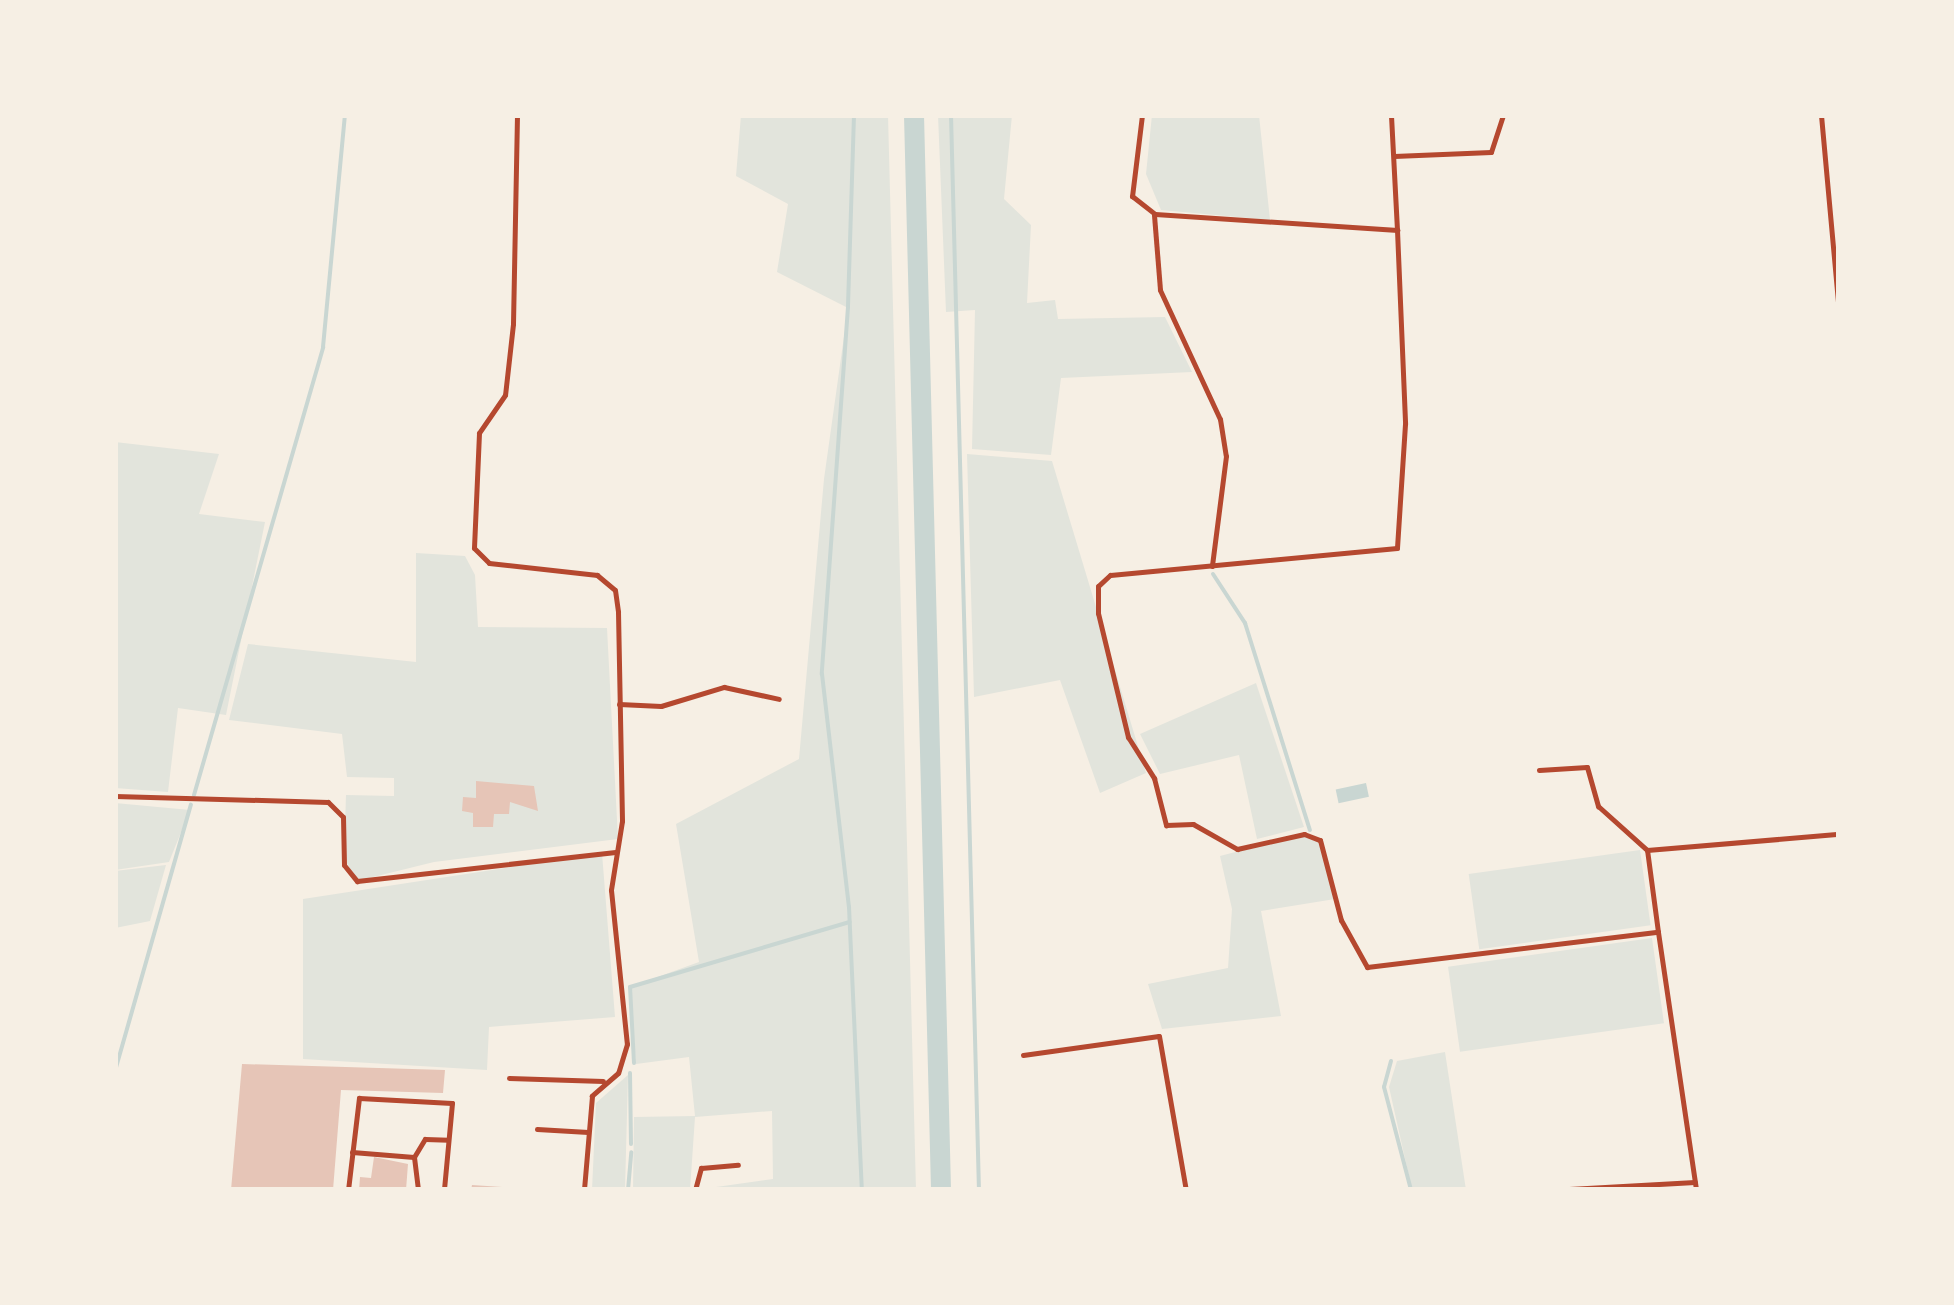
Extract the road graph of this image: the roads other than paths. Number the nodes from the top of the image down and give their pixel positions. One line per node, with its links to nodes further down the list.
1 (516, 115): 12 (street)
2 (1142, 115): 7 (street)
3 (1391, 115): 6 (street)
4 (1503, 115): 6 (street)
5 (1821, 115): 9 (street)
6 (1393, 156): 8 (street)
7 (1154, 214): 8 (street); 10 (street)
8 (1398, 230): 10 (street)
9 (1839, 312)
10 (1212, 566): 18 (street)
11 (779, 699): 12 (street)
12 (620, 704): 17 (street)
13 (1539, 770): 16 (street)
14 (115, 796): 17 (street)
15 (1839, 834): 16 (street)
16 (1647, 850): 18 (street)
17 (615, 852): 21 (street)
18 (1658, 932): 27 (street)
19 (1022, 1055): 32 (street)
20 (509, 1078): 21 (street)
21 (606, 1081): 23 (street)
22 (537, 1130): 23 (street)
23 (588, 1132): 30 (street)
24 (448, 1140): 25 (street); 25 (street); 29 (street)
25 (414, 1157): 28 (street)
26 (738, 1165): 31 (street)
27 (1695, 1182): 33 (street); 34 (street)
28 (418, 1190)
29 (444, 1190)
30 (584, 1190)
31 (695, 1190)
32 (1186, 1190)
33 (1551, 1190)
34 (1696, 1190)

